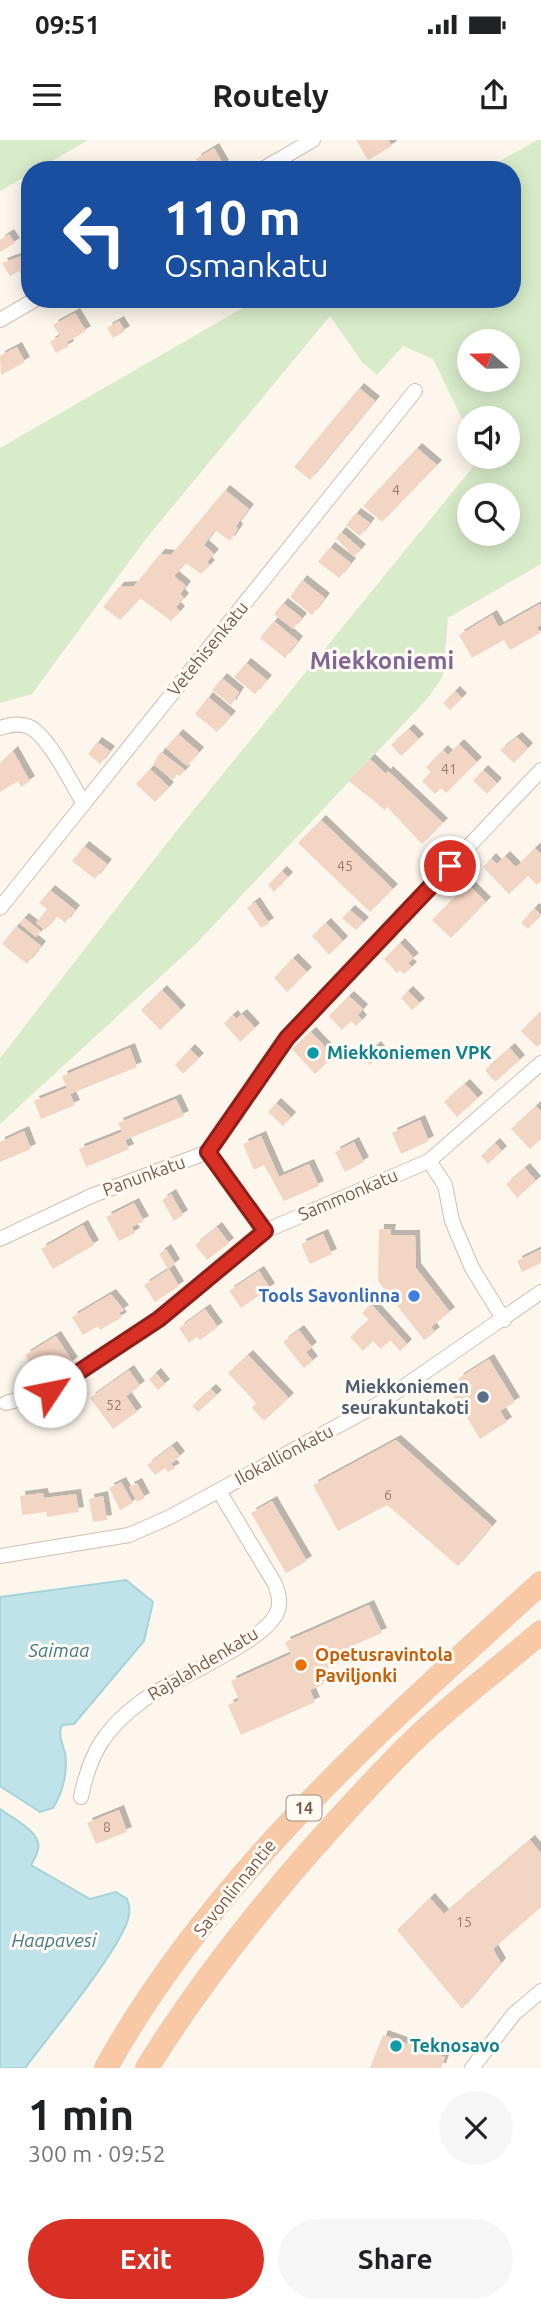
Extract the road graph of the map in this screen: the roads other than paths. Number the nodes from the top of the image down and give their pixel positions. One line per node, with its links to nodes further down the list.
1 (313, 140): 2 (street)
2 (277, 161)
3 (21, 308): 4 (street)
4 (0, 320)
5 (415, 391): 8 (street, Vetehisenkatu)
6 (0, 728): 8 (street)
7 (541, 770): 11 (street, Panunkatu)
8 (84, 804): 9 (street, Vetehisenkatu)
9 (0, 908)
10 (541, 1063): 12 (street, Sammonkatu)
11 (208, 1152): 13 (street); 14 (street, Panunkatu)
12 (429, 1161): 13 (street, Sammonkatu); 16 (street)
13 (265, 1231): 17 (street, Sammonkatu)
14 (0, 1239)
15 (541, 1292): 16 (street, Ilokallionkatu)
16 (504, 1320): 18 (street, Ilokallionkatu)
17 (6, 1403)
18 (219, 1490): 19 (street, Ilokallionkatu); 22 (street, Rajalahdenkatu)
19 (0, 1556)
20 (541, 1583): 24 (highway, Savonlinnantie / 14)
21 (541, 1632): 25 (highway, Savonlinnantie / 14)
22 (81, 1797)
23 (541, 1991): 26 (street)
24 (106, 2068)
25 (147, 2068)
26 (472, 2068)

